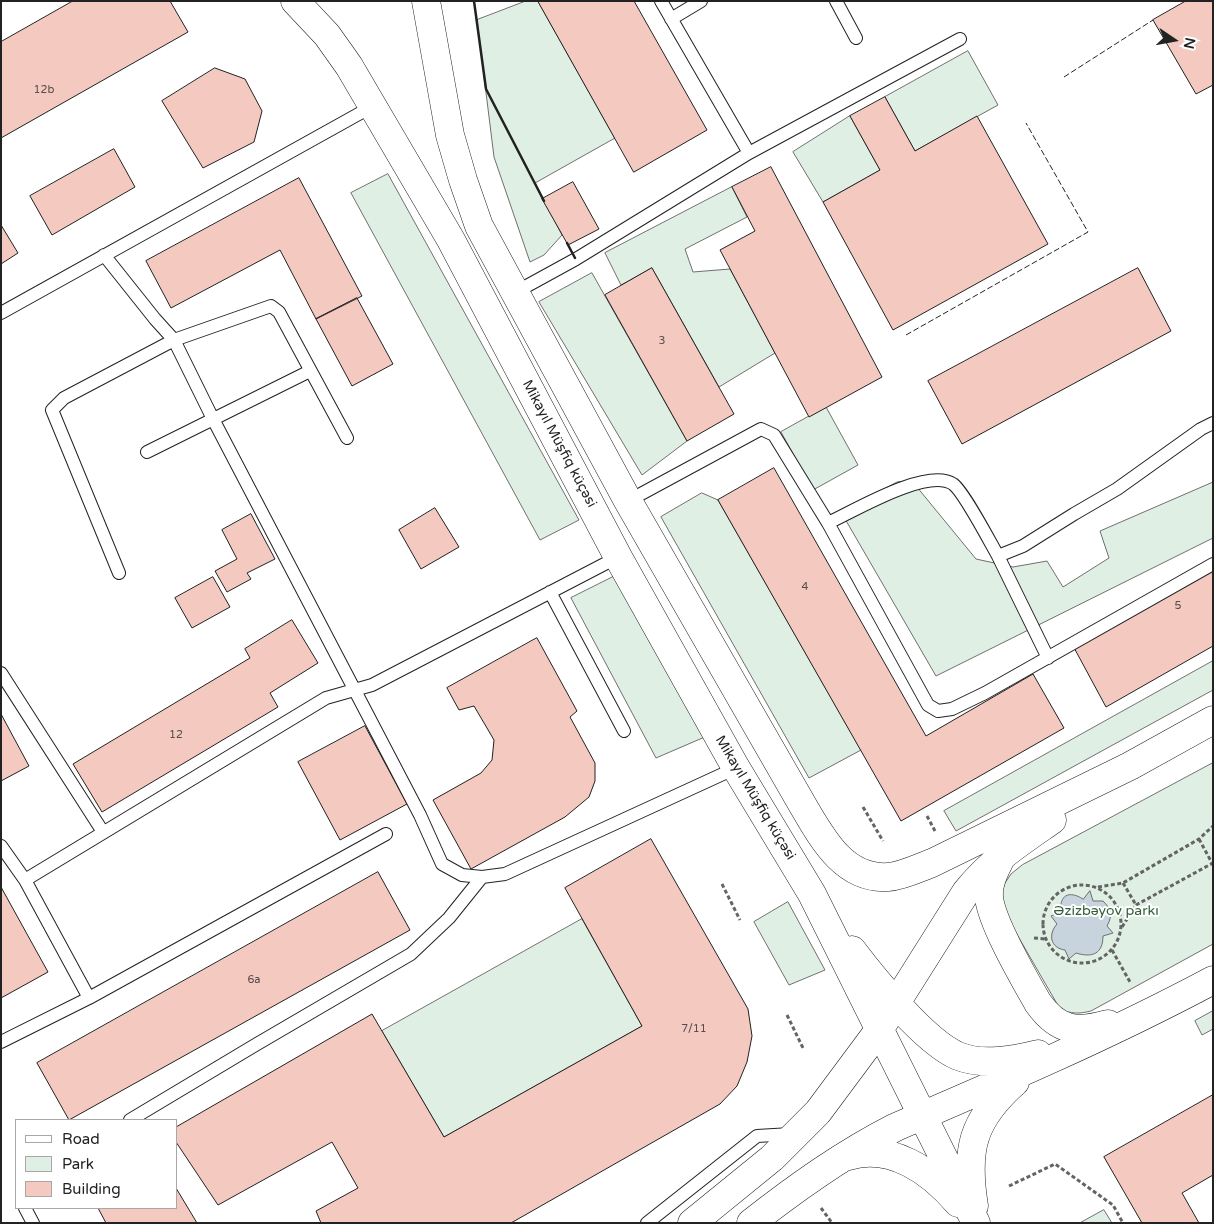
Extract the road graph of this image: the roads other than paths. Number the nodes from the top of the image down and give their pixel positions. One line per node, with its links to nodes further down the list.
1 (295, 1): 9 (main road, Mikayıl Müşfiq küçəsi)
2 (426, 1): 12 (main road)
3 (661, 1): 6 (lane)
4 (701, 1): 6 (lane)
5 (836, 1): 7 (lane)
6 (671, 19): 10 (lane)
7 (856, 38)
8 (960, 39): 10 (lane)
9 (373, 106): 11 (lane); 23 (main road, Mikayıl Müşfiq küçəsi)
10 (749, 152): 12 (lane)
11 (104, 254): 13 (lane); 14 (lane)
12 (514, 292): 20 (main road)
13 (1, 313)
14 (174, 340): 15 (lane); 16 (lane); 25 (lane)
15 (310, 371): 16 (lane); 18 (lane)
16 (212, 419): 19 (lane); 29 (lane)
17 (1213, 423): 22 (lane)
18 (347, 438)
19 (147, 452)
20 (628, 500): 21 (lane); 32 (main road)
21 (828, 523): 22 (lane); 27 (lane)
22 (998, 556): 27 (lane)
23 (618, 557): 26 (lane); 33 (main road, Mikayıl Müşfiq küçəsi)
24 (1213, 564): 27 (lane)
25 (119, 573)
26 (550, 592): 29 (lane); 31 (lane)
27 (1048, 658)
28 (1, 673): 34 (lane)
29 (355, 690): 34 (lane); 38 (lane)
30 (1213, 720): 32 (main road)
31 (624, 731)
32 (1130, 766): 37 (main road)
33 (736, 768): 38 (lane); 40 (main road, Mikayıl Müşfiq küçəsi)
34 (103, 832): 39 (lane)
35 (386, 834): 42 (lane)
36 (1, 846): 39 (lane)
37 (1003, 854): 43 (main road); 44 (main road)
38 (482, 877): 50 (lane)
39 (25, 880): 42 (lane)
40 (812, 894): 43 (main road); 45 (main road)
41 (1213, 980): 44 (main road)
42 (89, 998): 47 (lane)
43 (896, 1002): 45 (main road); 46 (main road)
44 (1148, 1014): 46 (main road)
45 (878, 1030): 49 (main road); 51 (main road)
46 (1094, 1040): 48 (main road)
47 (1, 1042)
48 (1030, 1069): 49 (main road); 58 (main road)
49 (922, 1116): 52 (main road); 58 (main road)
50 (132, 1119)
51 (798, 1134): 55 (lane); 56 (main road)
52 (839, 1159): 57 (main road); 58 (main road)
53 (26, 1209): 54 (lane)
54 (33, 1223)
55 (647, 1223)
56 (692, 1223)
57 (751, 1223)
58 (976, 1223)

